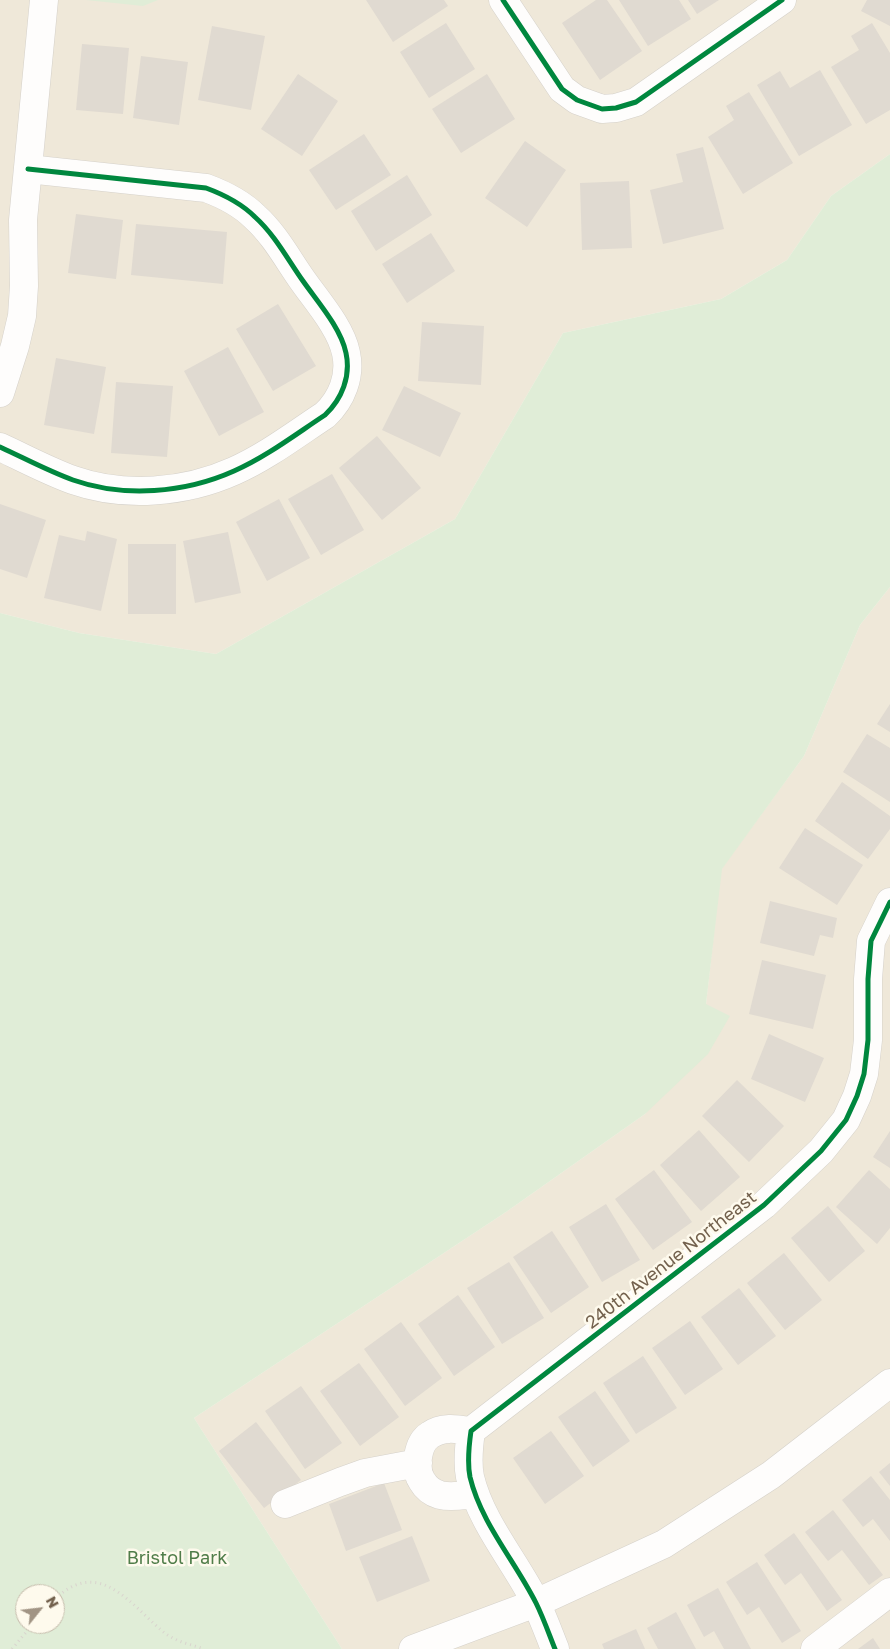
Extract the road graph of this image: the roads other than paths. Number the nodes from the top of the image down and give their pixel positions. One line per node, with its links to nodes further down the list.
1 (44, 0): 4 (street)
2 (503, 0): 3 (street)
3 (782, 0)
4 (28, 169): 5 (street); 6 (street)
5 (0, 394)
6 (0, 447)
7 (890, 902): 8 (street, 240th Avenue Northeast)
8 (879, 1039): 10 (street, 240th Avenue Northeast)
9 (890, 1383): 15 (street)
10 (471, 1431): 11 (street); 12 (street)
11 (418, 1463): 12 (street); 13 (street)
12 (475, 1494): 15 (street)
13 (285, 1504)
14 (890, 1592): 18 (street)
15 (536, 1603): 16 (street); 17 (street)
16 (413, 1649)
17 (555, 1649)
18 (815, 1649)

